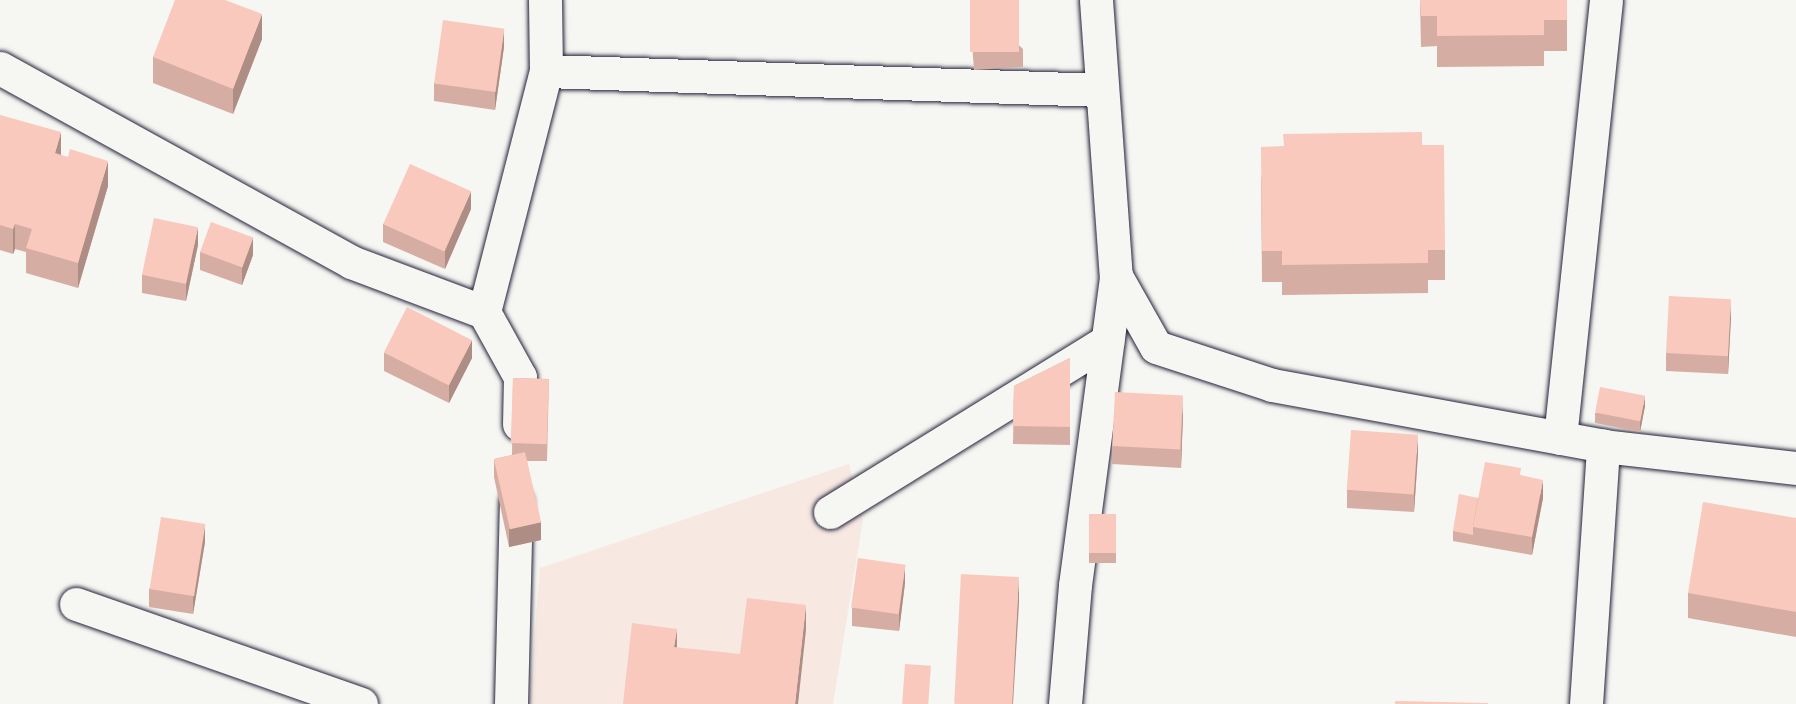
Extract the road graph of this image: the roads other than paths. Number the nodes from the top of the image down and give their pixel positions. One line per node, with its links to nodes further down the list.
1 (545, 0): 5 (street)
2 (1096, 0): 6 (street)
3 (1606, 0): 10 (street)
4 (0, 68): 8 (street)
5 (546, 71): 6 (street); 8 (street)
6 (1102, 90): 7 (street)
7 (1116, 276): 9 (street); 10 (street)
8 (484, 312): 16 (street)
9 (1107, 341): 13 (street); 17 (street)
10 (1560, 438): 11 (street)
11 (1603, 446): 12 (street); 18 (street)
12 (1796, 468)
13 (830, 512)
14 (76, 604): 15 (street)
15 (361, 704)
16 (511, 704)
17 (1065, 704)
18 (1586, 704)

